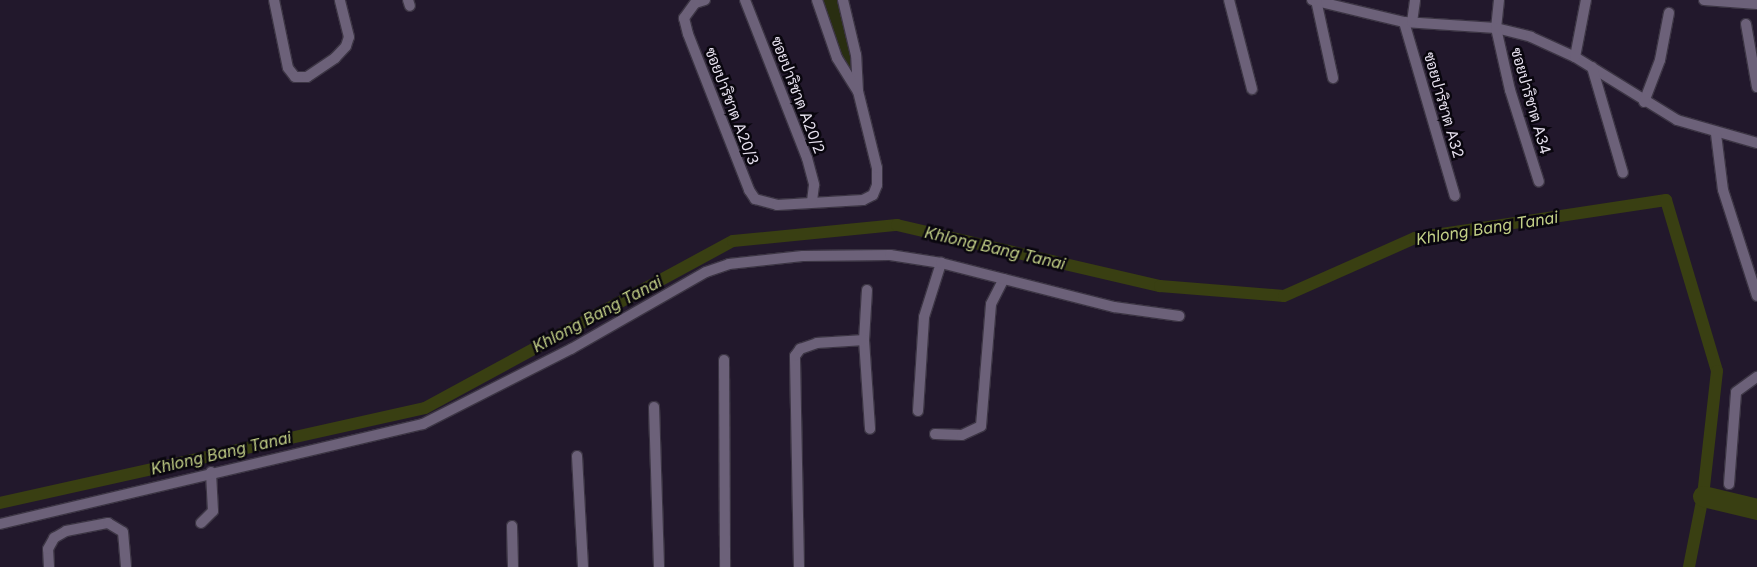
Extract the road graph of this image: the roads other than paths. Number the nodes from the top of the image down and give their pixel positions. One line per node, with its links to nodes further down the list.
1 (274, 0): 2 (street)
2 (340, 0)
3 (704, 0): 30 (street, ซอยปาริชาต A20/3)
4 (745, 0): 30 (street, ซอยปาริชาต A20/2)
5 (818, 0): 23 (street)
6 (843, 0): 23 (street)
7 (1229, 0): 22 (street)
8 (1315, 0): 15 (street); 20 (street)
9 (1415, 0): 15 (street)
10 (1499, 0): 17 (street, ซอยปาริชาต A34)
11 (1586, 0): 18 (street)
12 (1704, 0): 13 (street)
13 (1757, 4)
14 (1669, 13): 24 (street)
15 (1408, 22): 17 (street); 29 (street, ซอยปาริชาต A32)
16 (1746, 24): 21 (street)
17 (1496, 28): 18 (street); 28 (street, ซอยปาริชาต A34)
18 (1575, 57): 19 (street)
19 (1592, 67): 24 (street); 27 (street)
20 (1333, 78)
21 (1757, 87)
22 (1252, 89)
23 (858, 91): 30 (street)
24 (1644, 102): 25 (street)
25 (1716, 134): 26 (street); 34 (street)
26 (1757, 143)
27 (1623, 173)
28 (1539, 182)
29 (1454, 196)
30 (812, 202)
31 (941, 263): 32 (street); 40 (street); 44 (street)
32 (1004, 279): 35 (street); 42 (street)
33 (867, 290): 36 (street)
34 (1757, 296)
35 (1178, 316)
36 (864, 340): 41 (street); 55 (street)
37 (724, 360): 54 (street)
38 (1757, 378): 45 (street)
39 (654, 407): 53 (street)
40 (918, 411)
41 (870, 428)
42 (935, 434)
43 (577, 456): 52 (street)
44 (211, 472): 46 (street); 47 (street)
45 (1730, 484)
46 (201, 523)
47 (0, 524)
48 (512, 526): 51 (street)
49 (49, 567): 50 (street)
50 (126, 567)
51 (513, 567)
52 (583, 567)
53 (659, 567)
54 (726, 567)
55 (798, 567)

